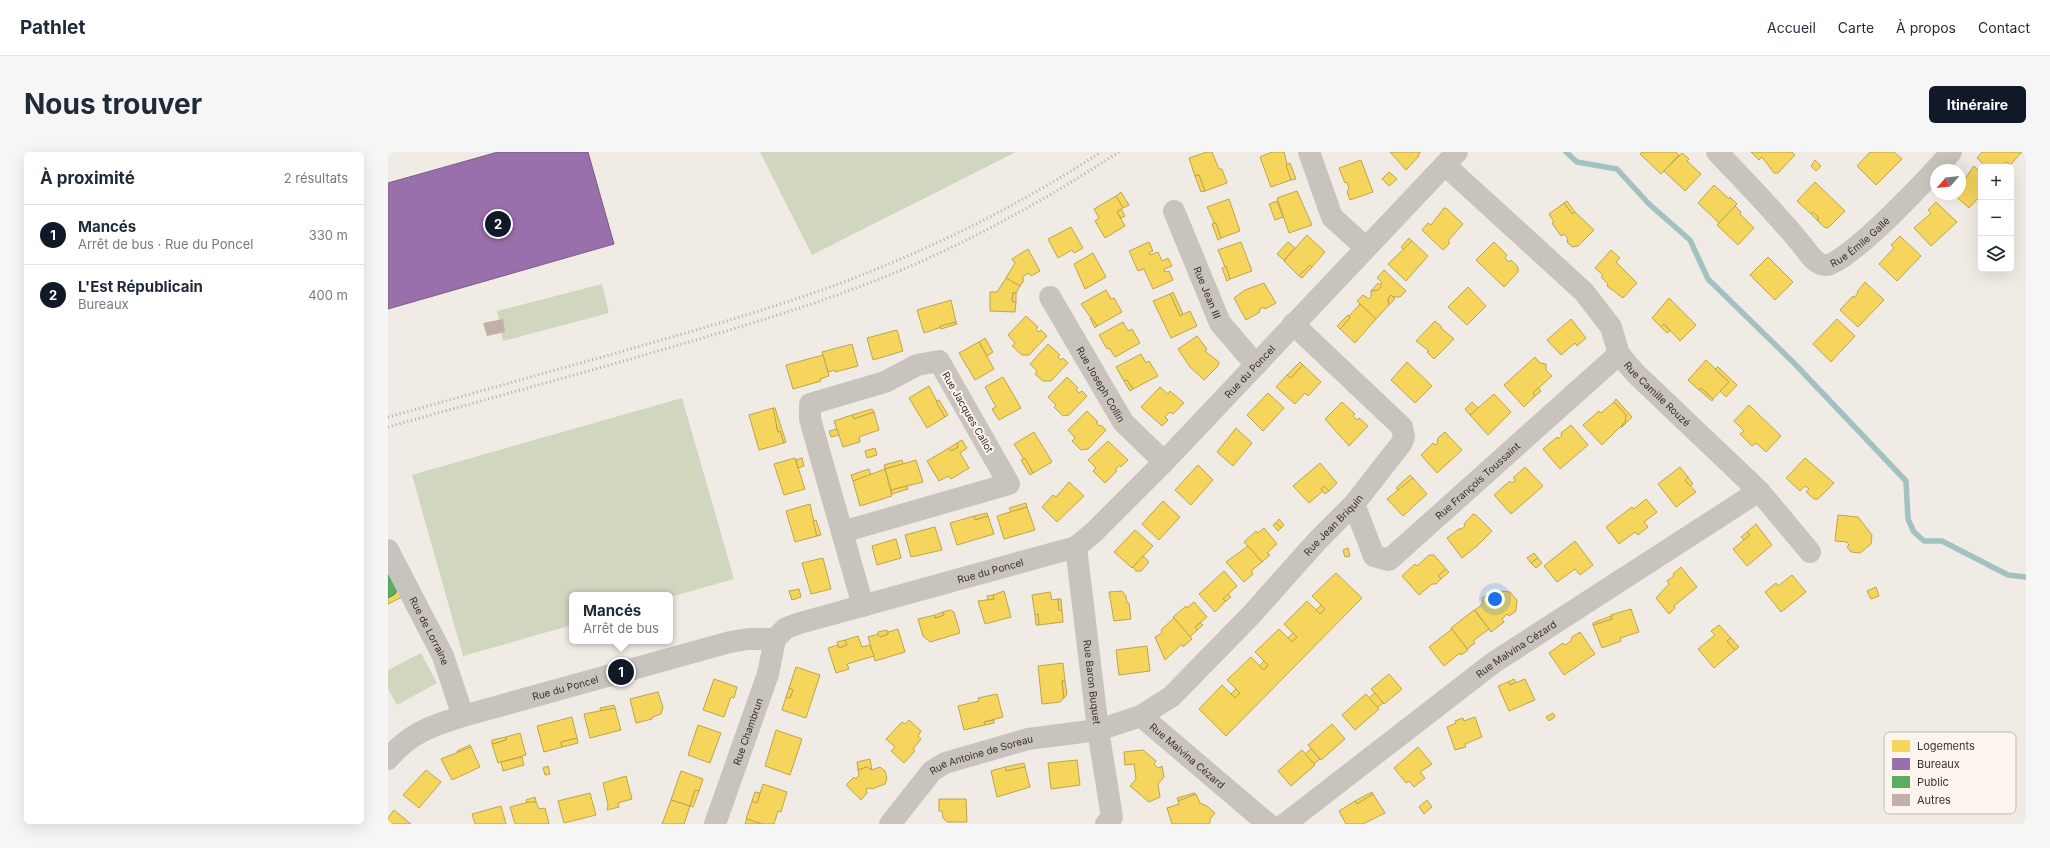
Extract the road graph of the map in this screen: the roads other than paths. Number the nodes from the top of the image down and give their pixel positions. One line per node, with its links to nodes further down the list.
1 (1309, 152): 6 (street)
2 (1717, 152): 3 (street, Rue Émile Gallé)
3 (1951, 152)
4 (1451, 158): 6 (street, Rue du Poncel); 9 (street, Rue Camille Rouzé)
5 (1174, 211): 10 (street, Rue Jean III)
6 (1366, 248): 8 (street, Rue du Poncel)
7 (1050, 297): 11 (street, Rue Joseph Collin)
8 (1293, 324): 10 (street, Rue du Poncel); 13 (street, Rue Jean Briquin)
9 (1619, 354): 12 (street, Rue Camille Rouzé); 13 (street, Rue François Toussaint)
10 (1256, 365): 11 (street, Rue du Poncel)
11 (1164, 462): 15 (street, Rue du Poncel)
12 (1759, 491): 17 (street, Rue Camille Rouzé); 28 (street, Rue Malvina Cézard)
13 (1354, 504): 21 (street, Rue Jean Briquin)
14 (842, 532): 14 (street, Rue Jacques Callot); 18 (street, Rue Jacques Callot)
15 (1076, 547): 18 (street, Rue du Poncel); 22 (street, Rue Baron Buquet)
16 (388, 550): 20 (street, Rue de Lorraine)
17 (1810, 552)
18 (863, 606): 19 (street, Rue du Poncel)
19 (775, 639): 20 (street, Rue du Poncel); 25 (street, Rue Chambrun)
20 (462, 716): 23 (street, Rue du Poncel)
21 (1140, 716): 22 (street, Rue Malvina Cézard); 27 (street, Rue Malvina Cézard)
22 (1098, 730): 24 (street, Rue Baron Buquet); 26 (street, Rue Antoine de Soreau)
23 (388, 759)
24 (1109, 820)
25 (716, 824)
26 (890, 824)
27 (1268, 824)
28 (1285, 824)

